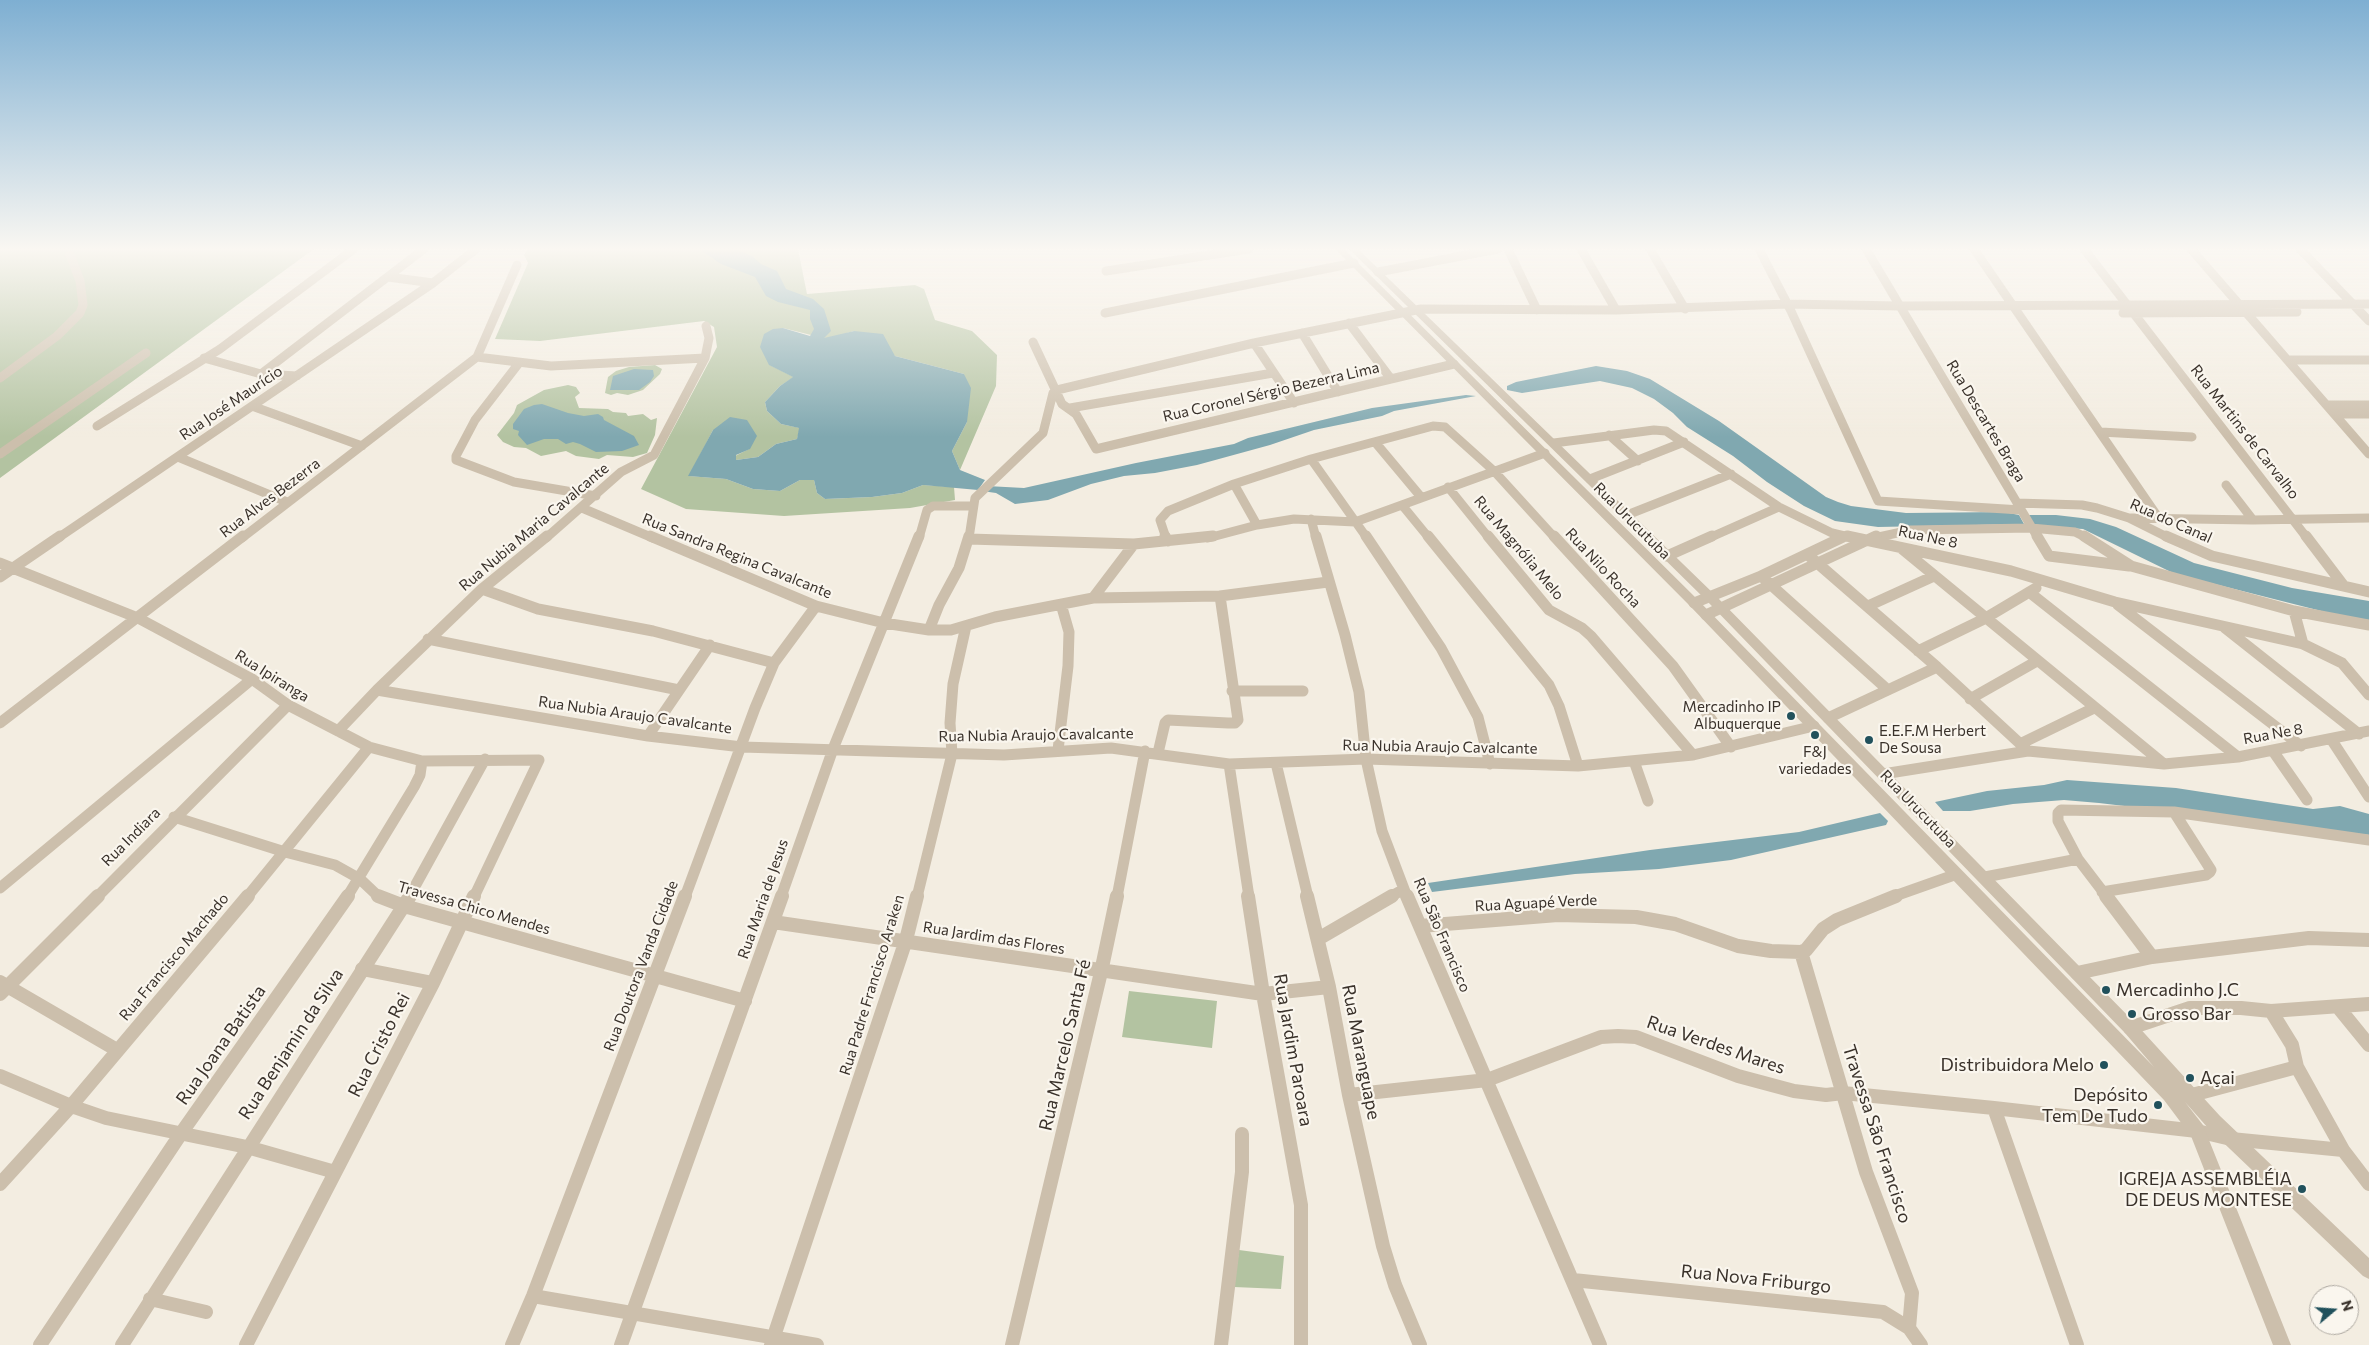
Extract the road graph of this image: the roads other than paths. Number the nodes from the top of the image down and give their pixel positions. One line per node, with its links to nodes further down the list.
1 (80, 312): 36 (street)
2 (268, 312): 27 (street)
3 (342, 312): 34 (street)
4 (391, 312): 35 (street, Rua José Maurício)
5 (497, 312): 26 (street, Rua Alves Bezerra)
6 (1110, 312): 17 (street)
7 (1401, 312): 20 (street)
8 (1410, 312): 32 (street, Rua Urucutuba)
9 (1411, 312): 53 (street, Rua Urucutuba)
10 (1792, 312): 73 (street, Rua do Canal)
11 (1904, 312): 73 (street, Rua Descartes Braga)
12 (2019, 312): 48 (street)
13 (2134, 312): 81 (street, Rua Martins de Carvalho)
14 (2196, 312): 18 (street)
15 (2289, 312): 18 (street)
16 (2360, 312): 19 (street)
17 (1104, 313)
18 (2248, 314): 29 (street)
19 (2369, 321)
20 (1349, 323): 22 (street); 37 (street)
21 (706, 326): 28 (street, Rua Nubia Maria Cavalcante)
22 (1302, 333): 24 (street); 39 (street)
23 (1033, 342): 38 (street)
24 (1254, 344): 33 (street); 38 (street)
25 (146, 353): 55 (street)
26 (477, 357): 31 (street); 54 (street, Rua Alves Bezerra)
27 (204, 358): 34 (street); 47 (street)
28 (705, 358): 31 (street); 67 (street, Rua Nubia Maria Cavalcante)
29 (2288, 360): 30 (street); 41 (street)
30 (2369, 360)
31 (519, 363): 67 (street)
32 (1454, 364): 37 (street, Rua Coronel Sérgio Bezerra Lima); 56 (street, Rua Urucutuba)
33 (1273, 373): 40 (street); 44 (street)
34 (261, 374): 35 (street)
35 (297, 376): 43 (street, Rua José Maurício)
36 (0, 378)
37 (1390, 379): 39 (street, Rua Coronel Sérgio Bezerra Lima)
38 (1058, 390): 44 (street); 71 (street)
39 (1338, 392): 40 (street, Rua Coronel Sérgio Bezerra Lima)
40 (1294, 403): 44 (street, Rua Coronel Sérgio Bezerra Lima)
41 (2327, 405): 42 (street); 45 (street)
42 (2369, 405)
43 (252, 406): 54 (street); 58 (street, Rua José Maurício)
44 (1070, 408)
45 (2335, 414): 46 (street); 57 (street)
46 (2369, 414)
47 (97, 426)
48 (2101, 432): 50 (street); 76 (street)
49 (1610, 435): 52 (street, Rua Ne 8); 53 (street, Rua Ne 8); 60 (street)
50 (2192, 437)
51 (1375, 442): 59 (street); 61 (street, Rua Nilo Rocha); 68 (street)
52 (1684, 442): 60 (street); 62 (street, Rua Ne 8)
53 (1554, 443): 63 (street, Rua Urucutuba)
54 (362, 446): 69 (street, Rua Alves Bezerra)
55 (0, 454)
56 (1545, 454): 61 (street); 111 (street, Rua Urucutuba)
57 (2369, 454)
58 (178, 457): 69 (street); 96 (street, Rua José Maurício)
59 (1311, 460): 64 (street); 82 (street)
60 (1638, 461): 63 (street)
61 (1494, 471): 66 (street); 152 (street, Rua Nilo Rocha)
62 (1731, 474): 72 (street, Rua Ne 8); 75 (street)
63 (1590, 479): 75 (street, Rua Urucutuba)
64 (1234, 484): 83 (street); 87 (street)
65 (2226, 485): 80 (street)
66 (1448, 487): 68 (street); 159 (street, Rua Magnólia Melo)
67 (596, 496): 74 (street, Rua Nubia Maria Cavalcante)
68 (1421, 497): 70 (street)
69 (288, 502): 118 (street, Rua Alves Bezerra)
70 (1402, 505): 82 (street); 170 (street)
71 (973, 506): 86 (street); 120 (street, Rua Maria de Jesus)
72 (1779, 507): 85 (street, Rua Ne 8); 92 (street)
73 (2019, 507): 77 (street, Rua do Canal); 84 (street, Rua Descartes Braga)
74 (582, 508): 104 (street, Rua Nubia Maria Cavalcante); 113 (street, Rua Sandra Regina Cavalcante)
75 (1627, 515): 92 (street, Rua Urucutuba)
76 (2158, 517): 77 (street); 80 (street)
77 (2129, 518): 103 (street, Rua do Canal)
78 (2369, 518): 81 (street)
79 (1311, 519): 82 (street); 83 (street); 100 (street, Rua São Francisco)
80 (2253, 520): 81 (street)
81 (2293, 520): 103 (street, Rua Martins de Carvalho)
82 (1355, 522): 168 (street)
83 (1257, 525): 87 (street)
84 (2030, 528): 88 (street); 95 (street); 95 (street, Rua Descartes Braga)
85 (1843, 537): 88 (street, Rua Ne 8); 91 (street)
86 (969, 539): 89 (street); 124 (street)
87 (1168, 541): 89 (street)
88 (1867, 541): 90 (street, Rua Ne 8); 93 (street)
89 (1134, 544): 108 (street)
90 (1899, 547): 98 (street); 101 (street, Rua Ne 8)
91 (1808, 555): 93 (street); 97 (street)
92 (1667, 556): 109 (street, Rua Urucutuba)
93 (1819, 563): 102 (street); 114 (street)
94 (0, 564): 96 (street, Rua Ipiranga)
95 (2131, 566): 116 (street)
96 (12, 569): 99 (street, Rua José Maurício); 118 (street, Rua Ipiranga)
97 (1761, 576): 102 (street); 109 (street)
98 (1934, 576): 114 (street); 119 (street)
99 (0, 577)
100 (1328, 582): 107 (street, Rua Sandra Regina Cavalcante); 162 (street, Rua São Francisco)
101 (2046, 582): 105 (street); 110 (street, Rua Ne 8)
102 (1773, 585): 115 (street); 135 (street)
103 (2344, 586): 106 (street, Rua do Canal)
104 (482, 589): 125 (street, Rua Nubia Maria Cavalcante); 127 (street)
105 (2029, 592): 119 (street); 160 (street)
106 (2369, 592)
107 (1220, 596): 108 (street, Rua Sandra Regina Cavalcante); 136 (street)
108 (1093, 598): 112 (street, Rua Sandra Regina Cavalcante)
109 (1711, 598): 111 (street); 115 (street, Rua Urucutuba)
110 (2115, 602): 121 (street, Rua Ne 8); 149 (street)
111 (1694, 603): 117 (street, Rua Urucutuba)
112 (1061, 604): 123 (street, Rua Sandra Regina Cavalcante); 155 (street)
113 (816, 606): 120 (street, Rua Sandra Regina Cavalcante); 130 (street, Rua Doutora Vanda Cidade)
114 (1868, 606): 128 (street)
115 (1720, 607): 117 (street); 142 (street, Rua Urucutuba)
116 (2294, 611): 122 (street); 126 (street)
117 (1706, 615): 144 (street, Rua Urucutuba)
118 (138, 618): 132 (street, Rua Ipiranga); 143 (street, Rua Alves Bezerra)
119 (1984, 619): 128 (street); 129 (street)
120 (884, 623): 124 (street, Rua Sandra Regina Cavalcante); 154 (street, Rua Maria de Jesus)
121 (2222, 625): 126 (street, Rua Ne 8); 146 (street)
122 (2369, 625)
123 (966, 626): 124 (street, Rua Sandra Regina Cavalcante); 158 (street, Rua Padre Francisco Araken)
124 (929, 630)
125 (428, 640): 133 (street, Rua Nubia Maria Cavalcante); 134 (street)
126 (2303, 644): 138 (street, Rua Ne 8)
127 (710, 645): 130 (street); 134 (street)
128 (1918, 651): 131 (street)
129 (2037, 661): 139 (street); 141 (street)
130 (774, 664): 151 (street, Rua Doutora Vanda Cidade)
131 (1938, 668): 135 (street); 139 (street)
132 (252, 678): 140 (street, Rua Ipiranga); 183 (street)
133 (377, 690): 145 (street, Rua Nubia Maria Cavalcante); 147 (street, Rua Nubia Araujo Cavalcante)
134 (679, 690): 147 (street)
135 (1888, 690): 142 (street)
136 (1232, 691): 137 (street); 157 (street, Rua Marcelo Santa Fé)
137 (1303, 691)
138 (2369, 695)
139 (1970, 699): 153 (street)
140 (288, 705): 145 (street, Rua Ipiranga); 176 (street, Rua Indiara)
141 (2094, 708): 153 (street); 169 (street)
142 (1828, 718): 171 (street, Rua Urucutuba)
143 (0, 723)
144 (1814, 726): 152 (street, Rua Nubia Araujo Cavalcante); 180 (street, Rua Urucutuba)
145 (338, 731): 150 (street, Rua Ipiranga)
146 (2364, 733): 148 (street, Rua Ne 8)
147 (648, 736): 151 (street, Rua Nubia Araujo Cavalcante)
148 (2331, 739): 149 (street, Rua Ne 8); 172 (street)
149 (2301, 746): 156 (street, Rua Ne 8)
150 (369, 747): 163 (street, Rua Ipiranga); 178 (street, Rua Francisco Machado)
151 (742, 747): 154 (street, Rua Nubia Araujo Cavalcante); 198 (street, Rua Doutora Vanda Cidade)
152 (1731, 747): 159 (street, Rua Nubia Araujo Cavalcante)
153 (2024, 748): 169 (street, Rua Ne 8); 171 (street, Rua Ne 8)
154 (833, 750): 158 (street, Rua Nubia Araujo Cavalcante); 188 (street, Rua Maria de Jesus)
155 (1058, 750): 157 (street, Rua Nubia Araujo Cavalcante); 158 (street, Rua Nubia Araujo Cavalcante)
156 (2274, 751): 160 (street, Rua Ne 8); 174 (street)
157 (1152, 752): 167 (street, Rua Nubia Araujo Cavalcante); 196 (street, Rua Marcelo Santa Fé)
158 (952, 754): 191 (street, Rua Padre Francisco Araken)
159 (1693, 755): 165 (street, Rua Nubia Araujo Cavalcante)
160 (2238, 757): 169 (street, Rua Ne 8)
161 (485, 759): 163 (street, Rua Ipiranga); 164 (street, Rua Ipiranga); 186 (street, Rua Benjamin da Silva)
162 (1366, 759): 166 (street, Rua Nubia Araujo Cavalcante); 168 (street, Rua Nubia Araujo Cavalcante); 184 (street, Rua São Francisco)
163 (422, 760): 182 (street, Rua Joana Batista)
164 (539, 760): 187 (street, Rua Cristo Rei)
165 (1634, 762): 170 (street, Rua Nubia Araujo Cavalcante); 173 (street)
166 (1276, 763): 167 (street, Rua Nubia Araujo Cavalcante); 190 (street, Rua Maranguape)
167 (1229, 764): 202 (street, Rua Jardim Paroara)
168 (1490, 764): 170 (street, Rua Nubia Araujo Cavalcante)
169 (2164, 764)
170 (1578, 766)
171 (1884, 774): 181 (street, Rua Urucutuba)
172 (2369, 797)
173 (1648, 800)
174 (2307, 800)
175 (2174, 812): 177 (street); 179 (street); 185 (street)
176 (174, 817): 178 (street, Travessa Chico Mendes); 201 (street, Rua Indiara)
177 (2369, 840)
178 (285, 852): 182 (street, Travessa Chico Mendes); 209 (street, Rua Francisco Machado)
179 (2078, 859): 181 (street); 185 (street)
180 (1957, 874): 193 (street); 218 (street, Rua Urucutuba)
181 (1985, 877): 197 (street, Rua Urucutuba)
182 (360, 880): 186 (street, Travessa Chico Mendes); 219 (street, Rua Joana Batista)
183 (0, 888)
184 (1404, 889): 189 (street, Rua São Francisco); 190 (street)
185 (2102, 892): 194 (street)
186 (404, 906): 187 (street, Travessa Chico Mendes); 195 (street, Rua Benjamin da Silva)
187 (461, 920): 198 (street, Travessa Chico Mendes); 199 (street, Rua Cristo Rei)
188 (773, 922): 191 (street, Rua Jardim das Flores); 203 (street, Rua Maria de Jesus)
189 (1420, 926): 193 (street, Rua Aguapé Verde); 212 (street, Rua São Francisco)
190 (1318, 939): 200 (street, Rua Maranguape)
191 (906, 940): 196 (street, Rua Jardim das Flores); 234 (street, Rua Padre Francisco Araken)
192 (2369, 940): 194 (street)
193 (1801, 952): 213 (street, Travessa São Francisco)
194 (2152, 957): 197 (street)
195 (362, 969): 199 (street); 222 (street, Rua Benjamin da Silva)
196 (1101, 972): 202 (street, Rua Jardim das Flores); 241 (street, Rua Marcelo Santa Fé)
197 (2077, 973): 207 (street, Rua Urucutuba)
198 (654, 976): 203 (street, Travessa Chico Mendes); 229 (street, Rua Doutora Vanda Cidade)
199 (433, 983): 224 (street, Rua Cristo Rei)
200 (1329, 987): 202 (street, Rua Jardim das Flores); 215 (street, Rua Maranguape)
201 (3, 988): 209 (street)
202 (1263, 994): 243 (street, Rua Jardim Paroara)
203 (746, 1001): 232 (street, Rua Maria de Jesus)
204 (2369, 1004): 205 (street)
205 (2338, 1007): 206 (street); 208 (street)
206 (2271, 1011): 207 (street); 210 (street)
207 (2130, 1028): 214 (street, Rua Urucutuba)
208 (2369, 1045)
209 (117, 1050): 216 (street, Rua Francisco Machado)
210 (2297, 1067): 214 (street); 223 (street)
211 (0, 1076): 216 (street)
212 (1487, 1080): 213 (street, Rua Verdes Mares); 215 (street, Rua Verdes Mares); 228 (street, Rua São Francisco)
213 (1843, 1093): 217 (street, Rua Verdes Mares); 233 (street, Travessa São Francisco)
214 (2192, 1095): 221 (street, Rua Urucutuba)
215 (1349, 1096): 244 (street, Rua Maranguape)
216 (71, 1106): 219 (street); 225 (street, Rua Francisco Machado)
217 (1994, 1108): 218 (street, Rua Verdes Mares); 247 (street)
218 (2197, 1131): 221 (street, Rua Verdes Mares); 248 (street, Rua Urucutuba)
219 (182, 1132): 222 (street); 235 (street, Rua Joana Batista)
220 (1242, 1134): 242 (street)
221 (2232, 1139): 223 (street); 227 (street, Rua Urucutuba)
222 (247, 1147): 224 (street); 230 (street, Rua Benjamin da Silva)
223 (2343, 1150): 226 (street)
224 (335, 1172): 237 (street, Rua Cristo Rei)
225 (0, 1184)
226 (2369, 1184)
227 (2369, 1270)
228 (1573, 1280): 233 (street, Rua Nova Friburgo); 245 (street, Rua São Francisco)
229 (533, 1296): 232 (street); 238 (street, Rua Doutora Vanda Cidade)
230 (150, 1299): 231 (street); 236 (street, Rua Benjamin da Silva)
231 (206, 1312)
232 (633, 1313): 234 (street); 239 (street, Rua Maria de Jesus)
233 (1908, 1328): 246 (street, Rua Nova Friburgo)
234 (772, 1341): 240 (street)
235 (40, 1345)
236 (122, 1345)
237 (246, 1345)
238 (512, 1345)
239 (621, 1345)
240 (817, 1345)
241 (1012, 1345)
242 (1221, 1345)
243 (1301, 1345)
244 (1420, 1345)
245 (1600, 1345)
246 (1921, 1345)
247 (2077, 1345)
248 (2282, 1345)

